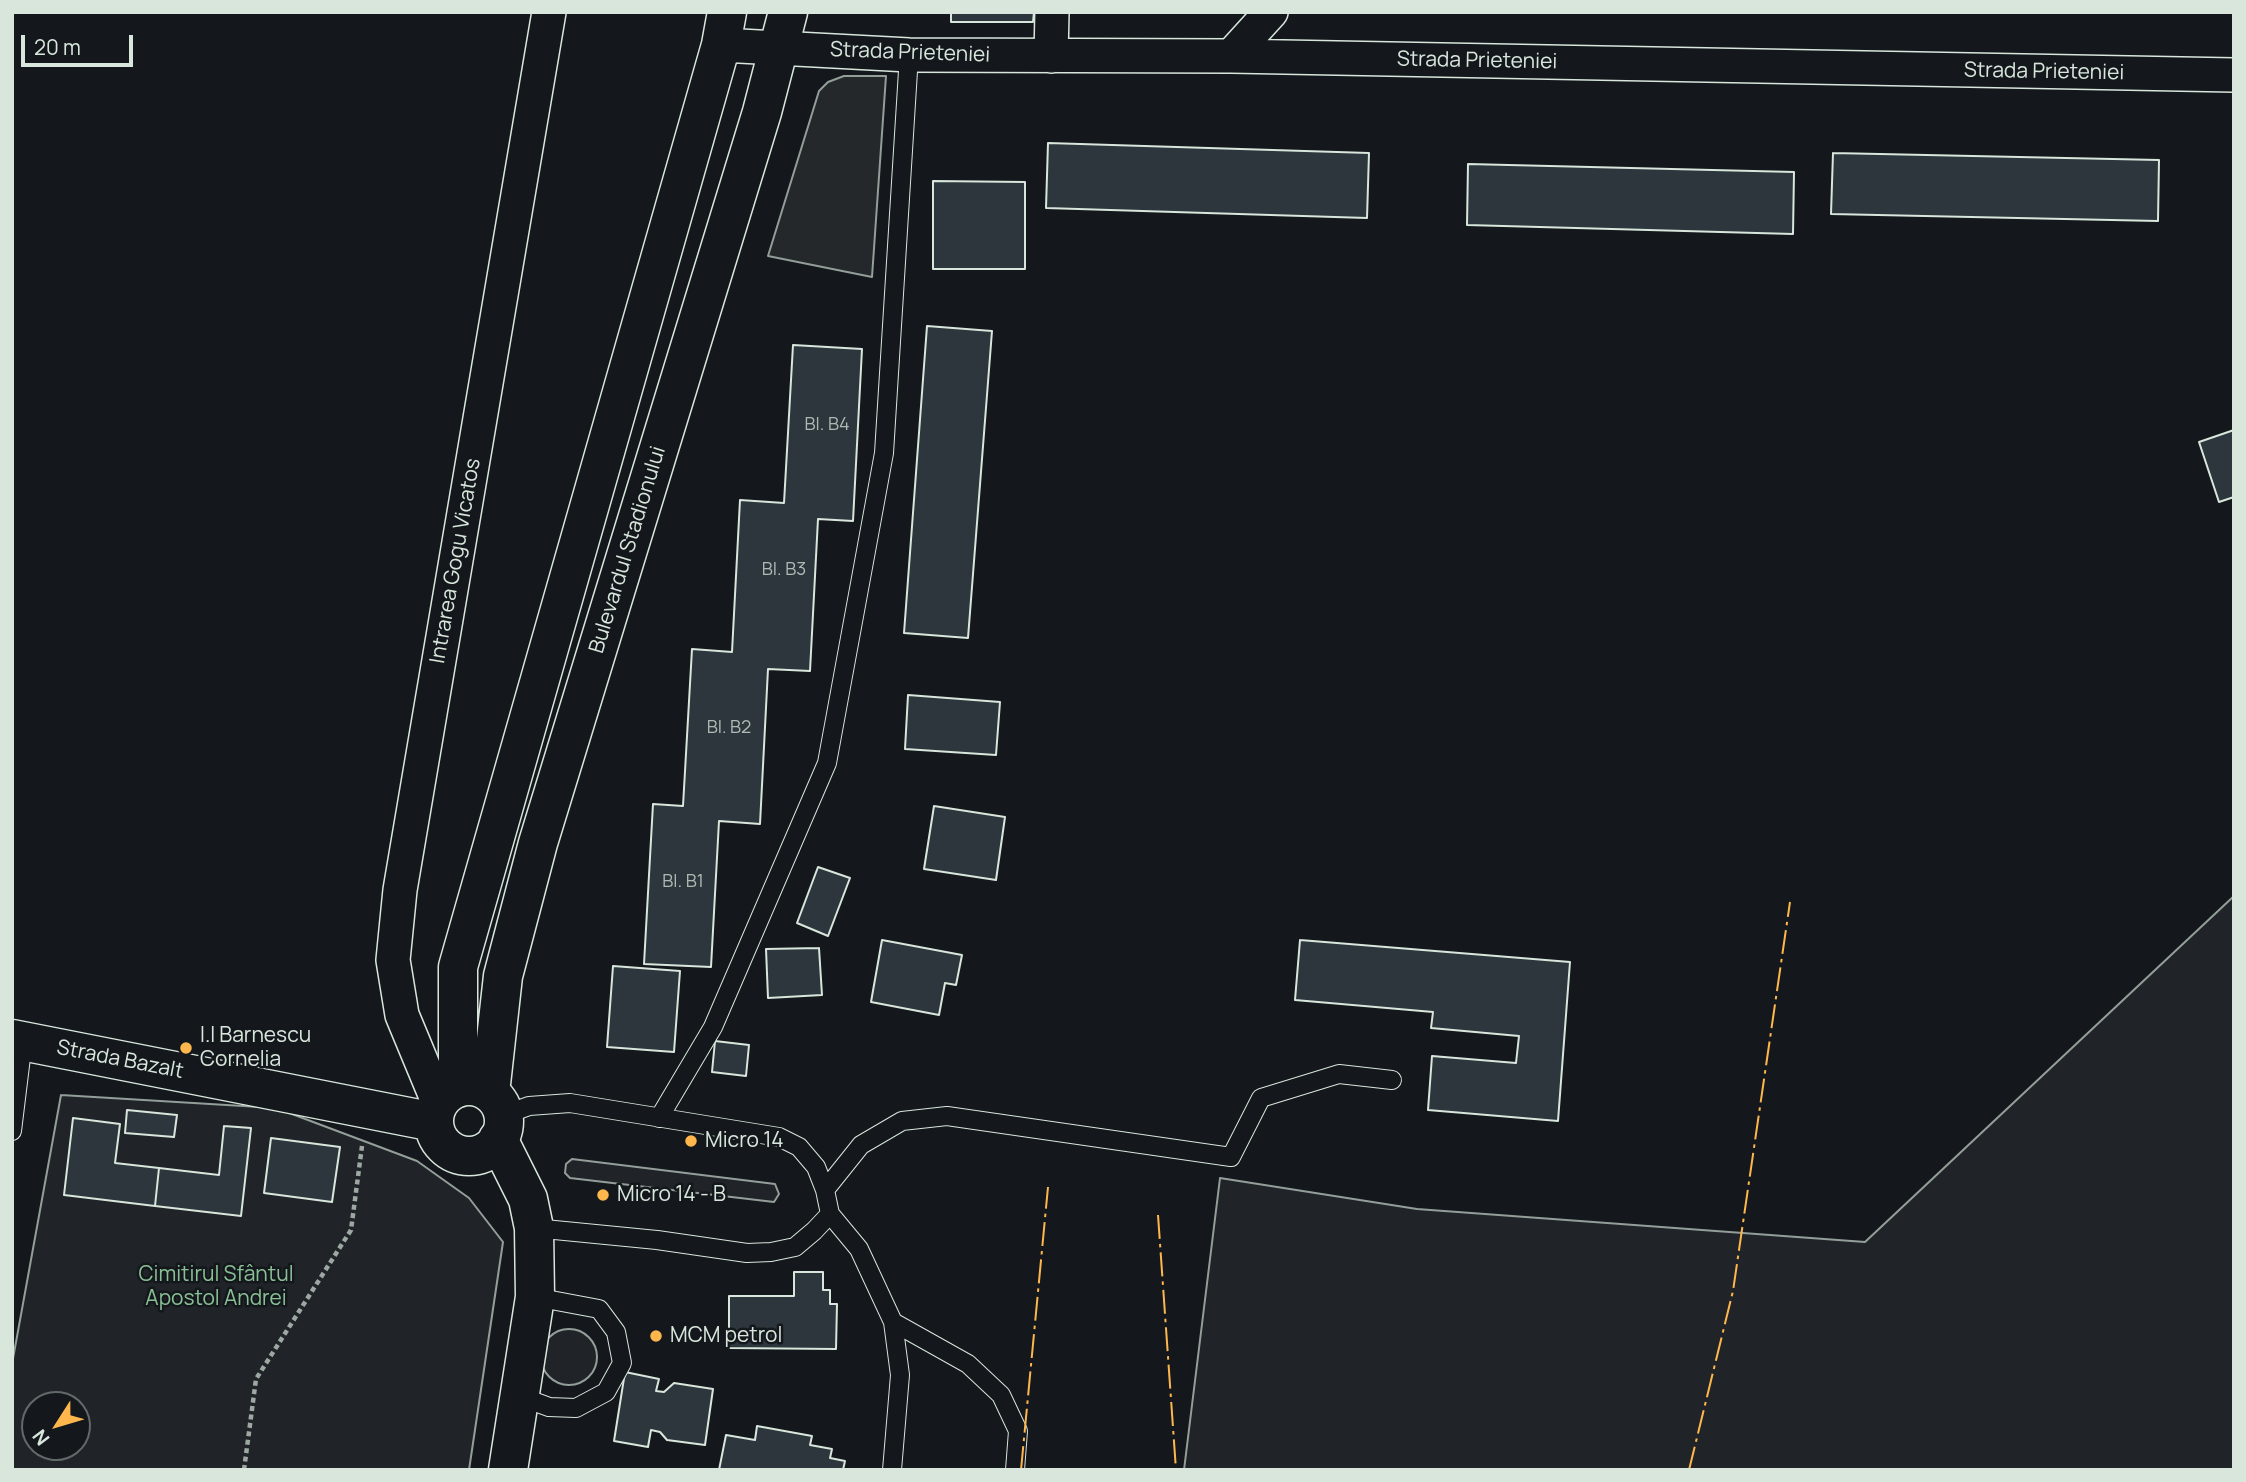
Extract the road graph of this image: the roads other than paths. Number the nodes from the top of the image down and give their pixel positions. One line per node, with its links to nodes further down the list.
1 (549, 12): 13 (street, Intrarea Gogu Vicatos)
2 (788, 12): 6 (main road, Bulevardul Stadionului)
3 (1052, 12): 8 (street)
4 (1271, 12): 9 (street)
5 (724, 29): 6 (street, Strada Prieteniei); 13 (main road)
6 (778, 49): 7 (street, Strada Prieteniei); 13 (main road, Bulevardul Stadionului)
7 (909, 55): 8 (street, Strada Prieteniei); 14 (lane)
8 (1051, 56): 9 (street, Strada Prieteniei)
9 (1231, 56): 10 (street, Strada Prieteniei)
10 (2234, 75)
11 (18, 1040): 13 (main road, Strada Bazalt); 15 (lane)
12 (1392, 1080): 16 (lane)
13 (471, 1117): 14 (lane); 18 (main road)
14 (659, 1118): 16 (lane)
15 (12, 1131)
16 (825, 1190): 17 (lane)
17 (830, 1214): 18 (lane); 20 (lane)
18 (534, 1228): 19 (main road)
19 (535, 1297): 21 (main road); 21 (lane)
20 (893, 1322): 23 (lane); 24 (lane)
21 (519, 1396): 22 (main road)
22 (508, 1470)
23 (892, 1470)
24 (1014, 1470)

